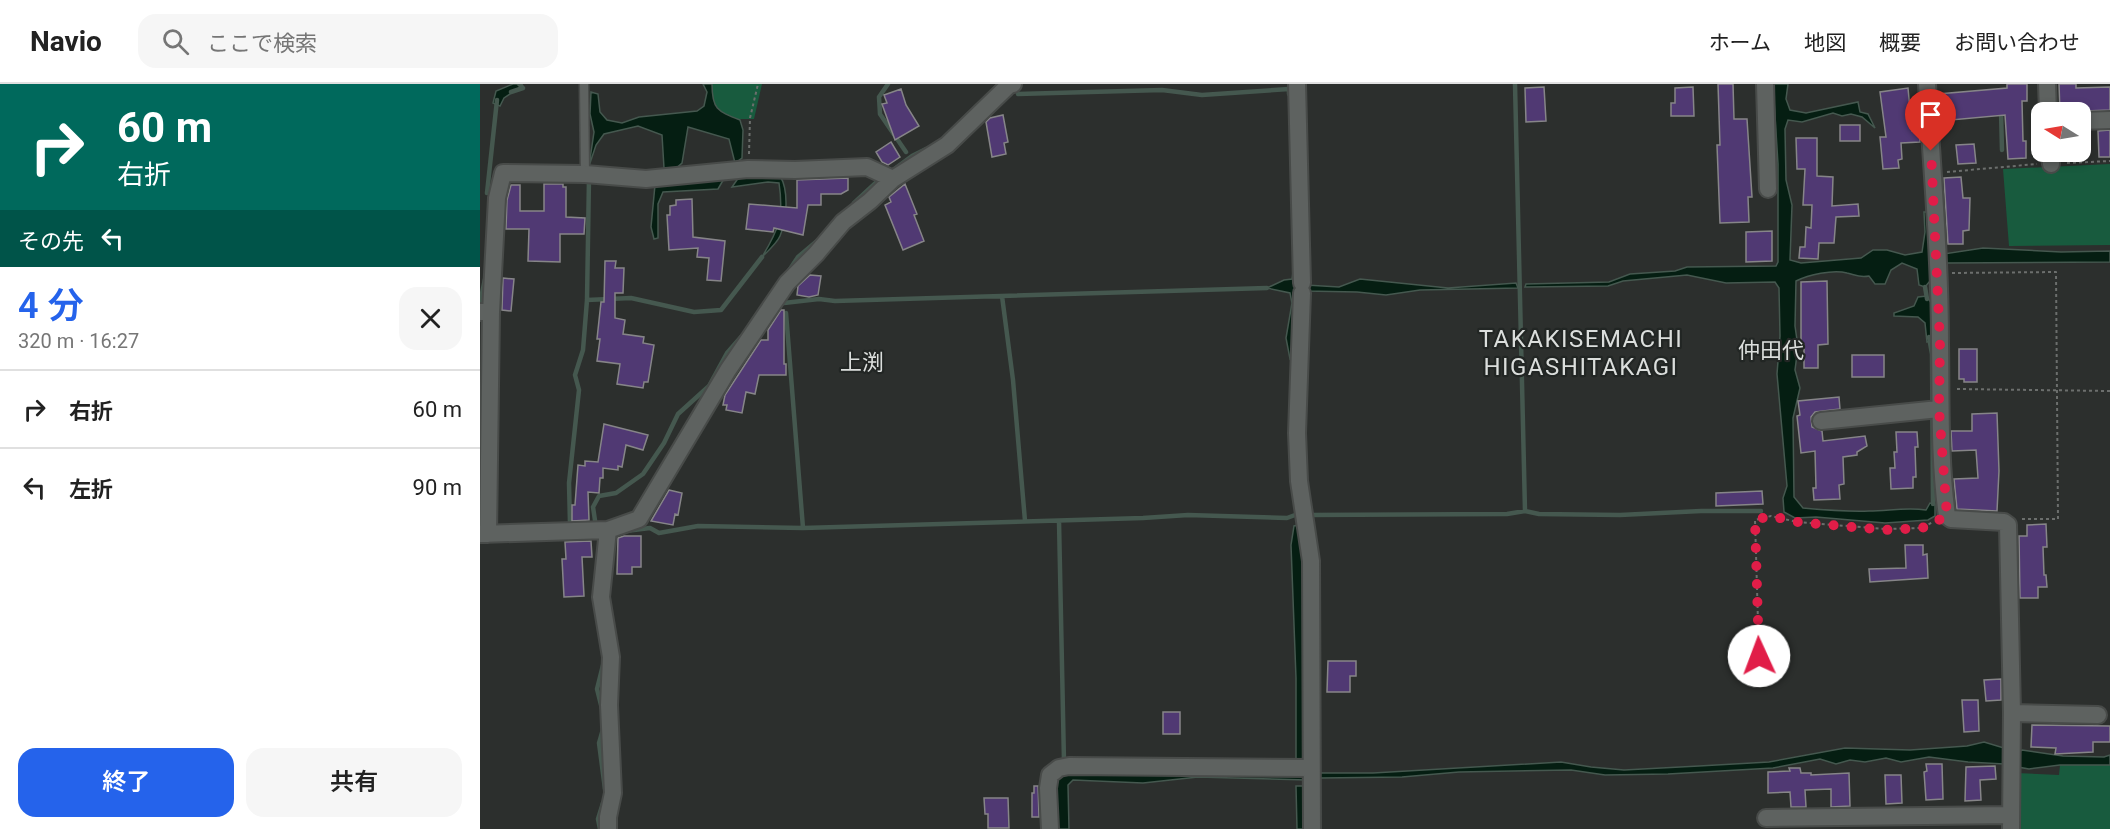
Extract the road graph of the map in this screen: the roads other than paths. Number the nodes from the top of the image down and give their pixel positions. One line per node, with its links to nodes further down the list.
1 (584, 84): 10 (lane)
2 (1013, 84): 11 (street)
3 (1297, 84): 20 (street)
4 (1765, 84): 12 (street)
5 (1927, 84): 14 (street)
6 (2047, 84): 7 (street)
7 (2048, 102)
8 (2110, 120): 9 (street)
9 (2091, 121)
10 (590, 174): 11 (street); 13 (street)
11 (886, 176): 16 (street)
12 (1768, 189)
13 (485, 312): 17 (street)
14 (1933, 409): 15 (street); 18 (street)
15 (1821, 421)
16 (600, 530): 17 (street); 24 (street)
17 (484, 534)
18 (2012, 713): 19 (street); 22 (street)
19 (2098, 715)
20 (1311, 774): 25 (street); 26 (street)
21 (1767, 818): 23 (street)
22 (2011, 822): 23 (street)
23 (1793, 823)
24 (608, 829)
25 (1050, 829)
26 (1312, 829)

